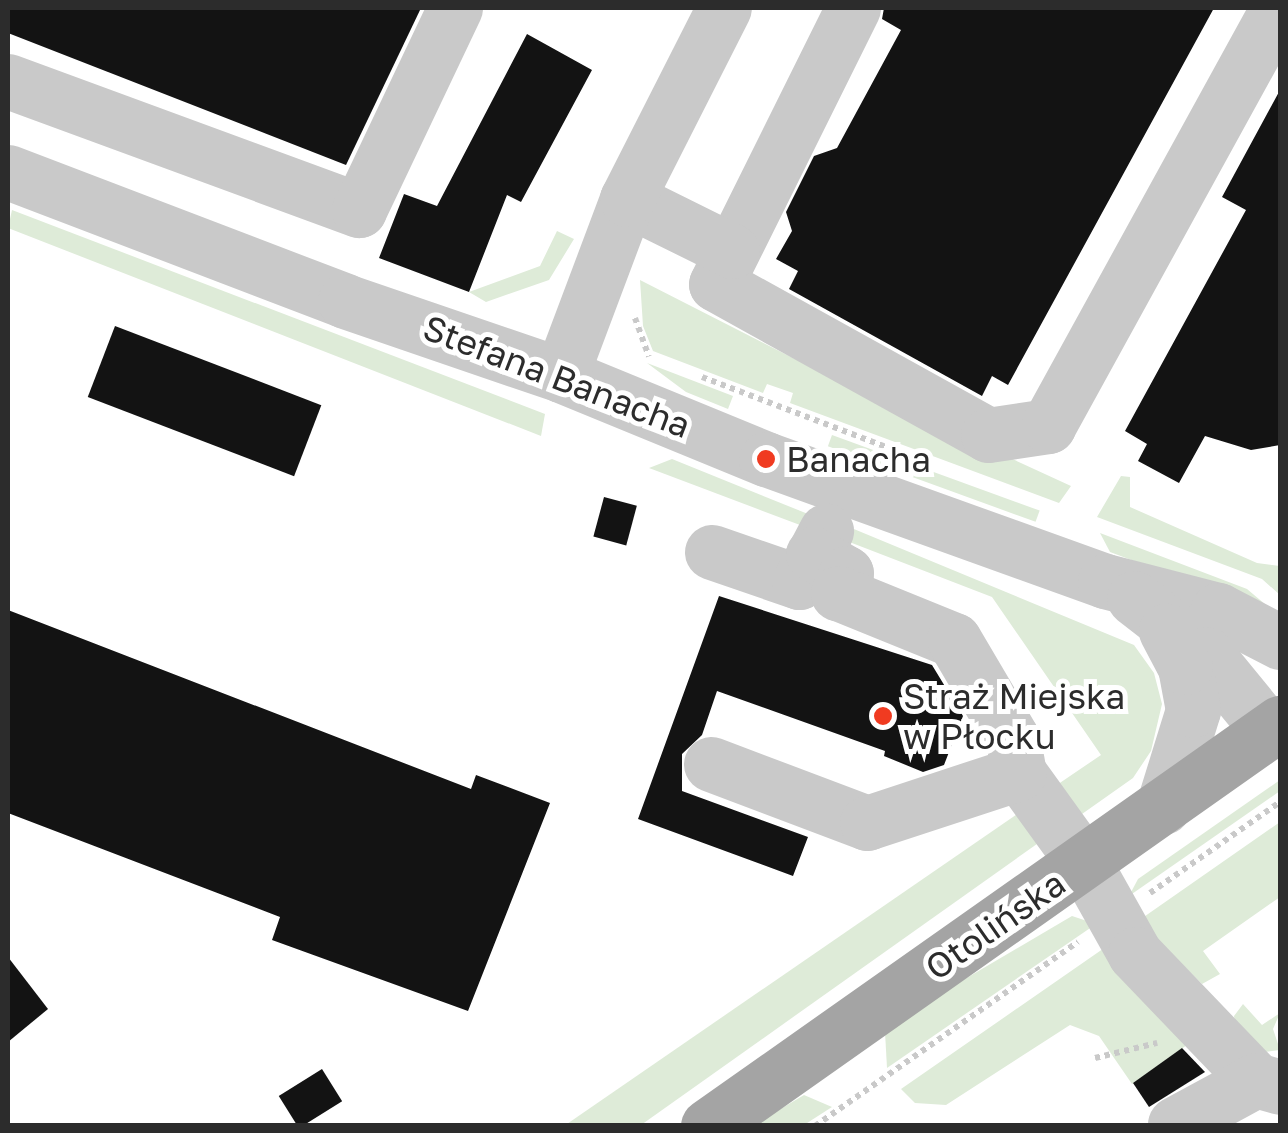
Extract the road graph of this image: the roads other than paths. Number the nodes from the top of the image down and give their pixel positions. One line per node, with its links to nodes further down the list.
1 (454, 8): 5 (street)
2 (724, 8): 7 (street)
3 (853, 8): 8 (street)
4 (1278, 8): 8 (street)
5 (8, 81)
6 (8, 172): 9 (street, Stefana Banacha)
7 (628, 199): 8 (street); 9 (street)
8 (732, 251)
9 (561, 375): 10 (street, Stefana Banacha)
10 (850, 489): 12 (street); 13 (street, Stefana Banacha)
11 (712, 552): 12 (street)
12 (813, 554): 17 (street)
13 (1128, 595): 14 (street, Stefana Banacha); 15 (street, Stefana Banacha); 18 (street)
14 (1280, 642)
15 (1275, 727): 18 (main road, Otolińska)
16 (711, 764): 17 (street)
17 (1019, 773): 19 (street)
18 (1162, 807): 19 (main road, Otolińska)
19 (1084, 863): 20 (street); 22 (main road, Otolińska)
20 (1268, 1084): 21 (street)
21 (1175, 1124)
22 (708, 1126)

